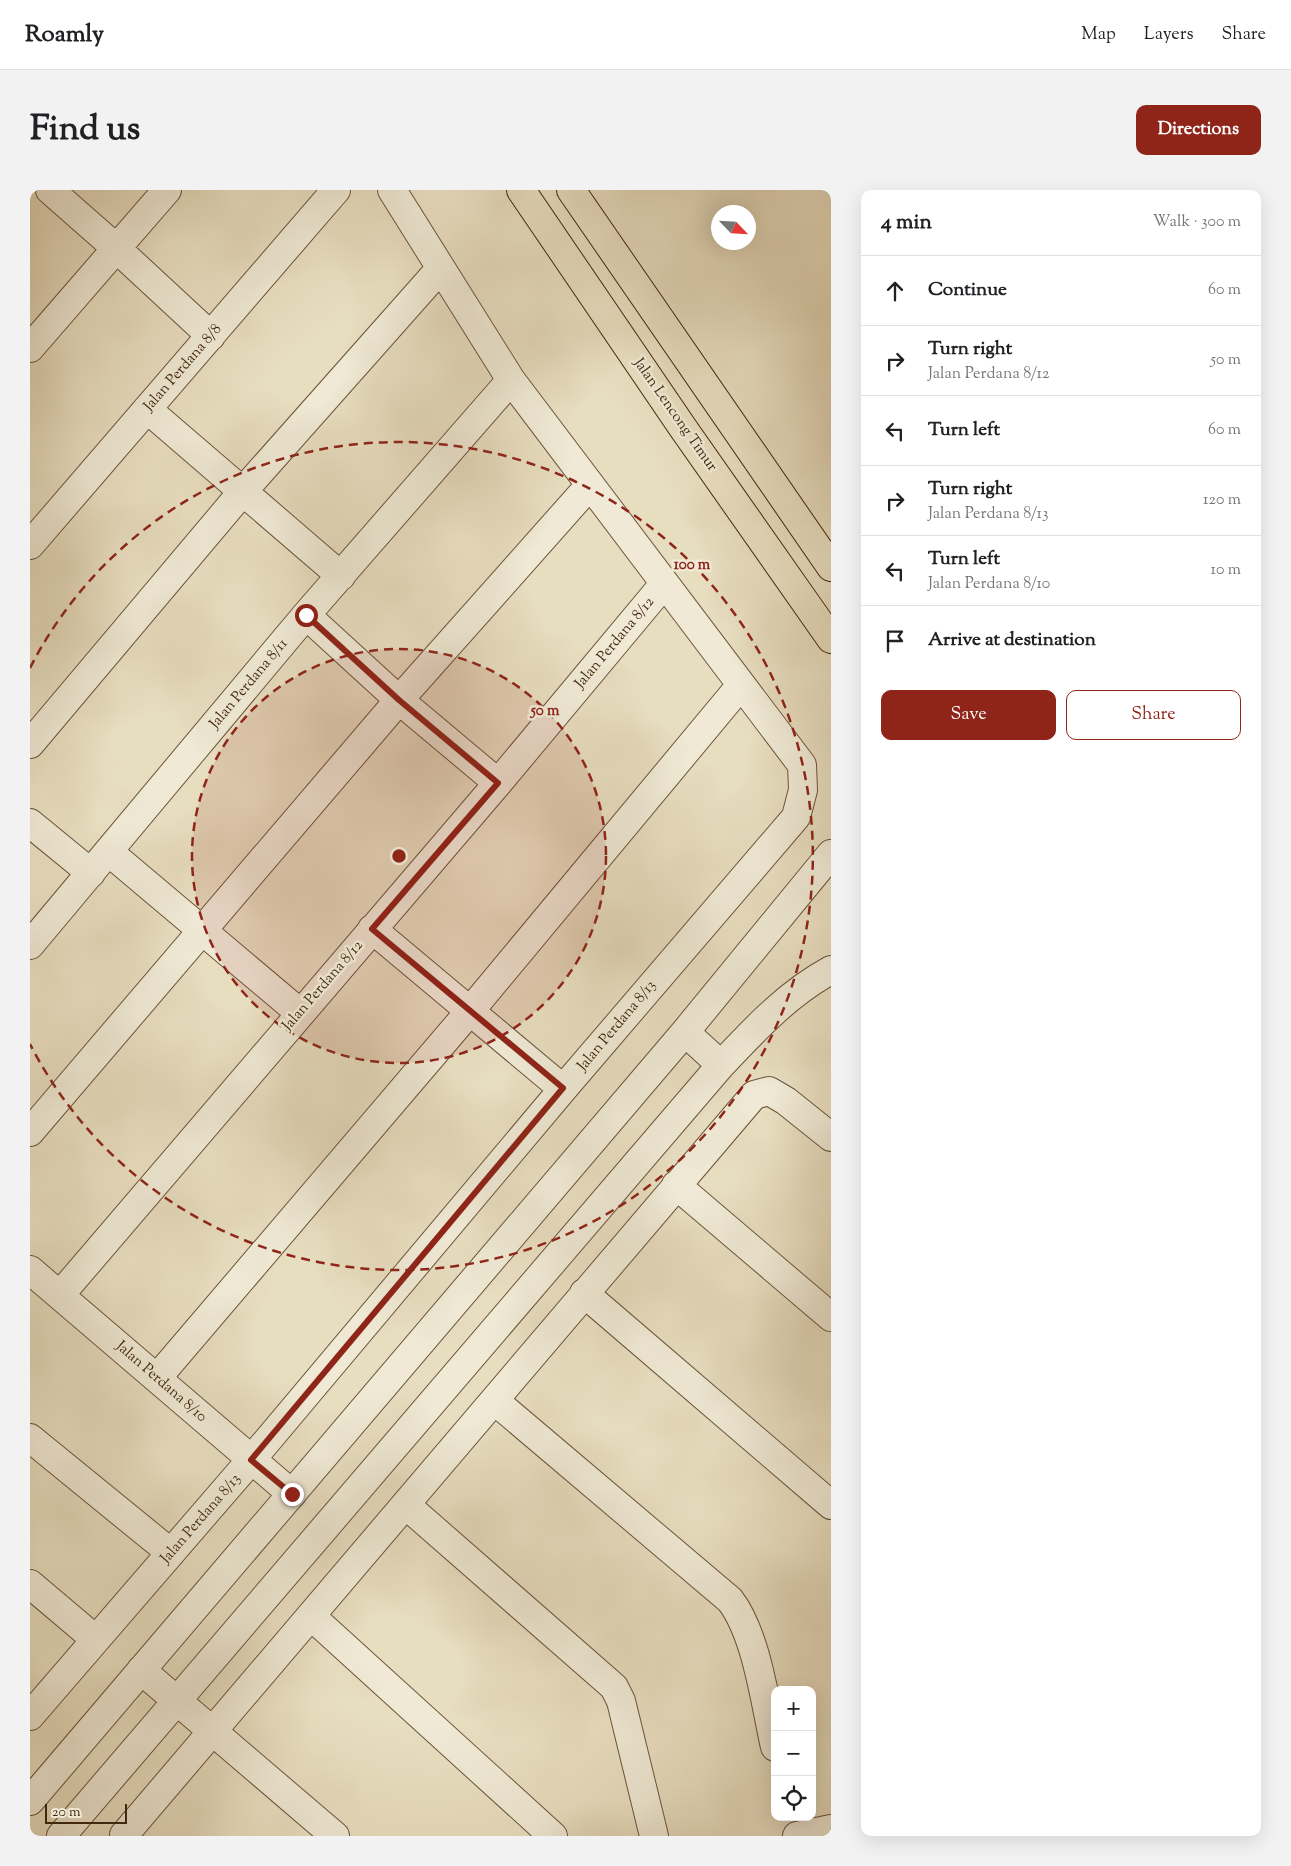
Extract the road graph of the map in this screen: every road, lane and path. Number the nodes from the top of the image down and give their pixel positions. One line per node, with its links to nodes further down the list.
1 (50, 190): 7 (street)
2 (167, 190): 7 (street)
3 (336, 190): 9 (street, Jalan Perdana 8/8)
4 (392, 190): 8 (street)
5 (521, 190): 20 (highway, Jalan Lencong Timur)
6 (571, 190): 16 (highway)
7 (116, 248): 9 (street); 10 (street)
8 (440, 269): 11 (street); 14 (street)
9 (211, 336): 12 (street, Jalan Perdana 8/8)
10 (30, 348)
11 (511, 380): 13 (street); 17 (street, Jalan Perdana 8/11)
12 (147, 409): 14 (street); 15 (street, Jalan Perdana 8/8)
13 (590, 486): 18 (street); 22 (street)
14 (244, 490): 17 (street); 23 (street)
15 (30, 546)
16 (831, 566)
17 (341, 576): 19 (street, Jalan Perdana 8/11)
18 (664, 584): 21 (street); 24 (street, Jalan Perdana 8/12)
19 (306, 615): 22 (street); 26 (street, Jalan Perdana 8/11)
20 (831, 639)
21 (741, 685): 33 (street); 37 (street, Jalan Perdana 8/13)
22 (399, 700): 24 (street); 30 (street)
23 (30, 744)
24 (498, 783): 29 (street, Jalan Perdana 8/12)
25 (30, 823): 28 (street)
26 (109, 852): 28 (street, Jalan Perdana 8/11); 30 (street)
27 (831, 854): 35 (street)
28 (91, 873): 31 (street, Jalan Perdana 8/11)
29 (372, 929): 33 (street); 34 (street, Jalan Perdana 8/12)
30 (202, 932): 34 (street); 38 (street)
31 (30, 945)
32 (831, 970): 36 (street)
33 (470, 1012): 37 (street); 45 (street)
34 (300, 1013): 43 (street, Jalan Perdana 8/12)
35 (685, 1032): 36 (street); 49 (street)
36 (721, 1065): 57 (street)
37 (563, 1088): 48 (street, Jalan Perdana 8/13)
38 (30, 1132)
39 (831, 1137): 40 (street)
40 (676, 1185): 42 (street); 44 (street)
41 (30, 1270): 43 (street, Jalan Perdana 8/10)
42 (584, 1293): 46 (street); 51 (street)
43 (60, 1295): 45 (street, Jalan Perdana 8/10)
44 (831, 1317)
45 (157, 1378): 48 (street, Jalan Perdana 8/10)
46 (495, 1401): 50 (street); 60 (street)
47 (30, 1438): 52 (street)
48 (251, 1460): 49 (street, Jalan Perdana 8/10); 52 (street, Jalan Perdana 8/13)
49 (292, 1494): 56 (street)
50 (406, 1505): 54 (street); 68 (street)
51 (831, 1505)
52 (171, 1553): 55 (street, Jalan Perdana 8/13)
53 (30, 1584): 55 (street)
54 (310, 1616): 59 (street); 67 (street)
55 (95, 1640): 58 (street, Jalan Perdana 8/13)
56 (141, 1670): 57 (street); 61 (street)
57 (177, 1700): 59 (street); 65 (street)
58 (30, 1716)
59 (212, 1731): 64 (street); 66 (street)
60 (771, 1731)
61 (30, 1801)
62 (792, 1821): 69 (street)
63 (831, 1829): 69 (street)
64 (124, 1835)
65 (61, 1836)
66 (335, 1836)
67 (553, 1836)
68 (654, 1836)
69 (796, 1836)

